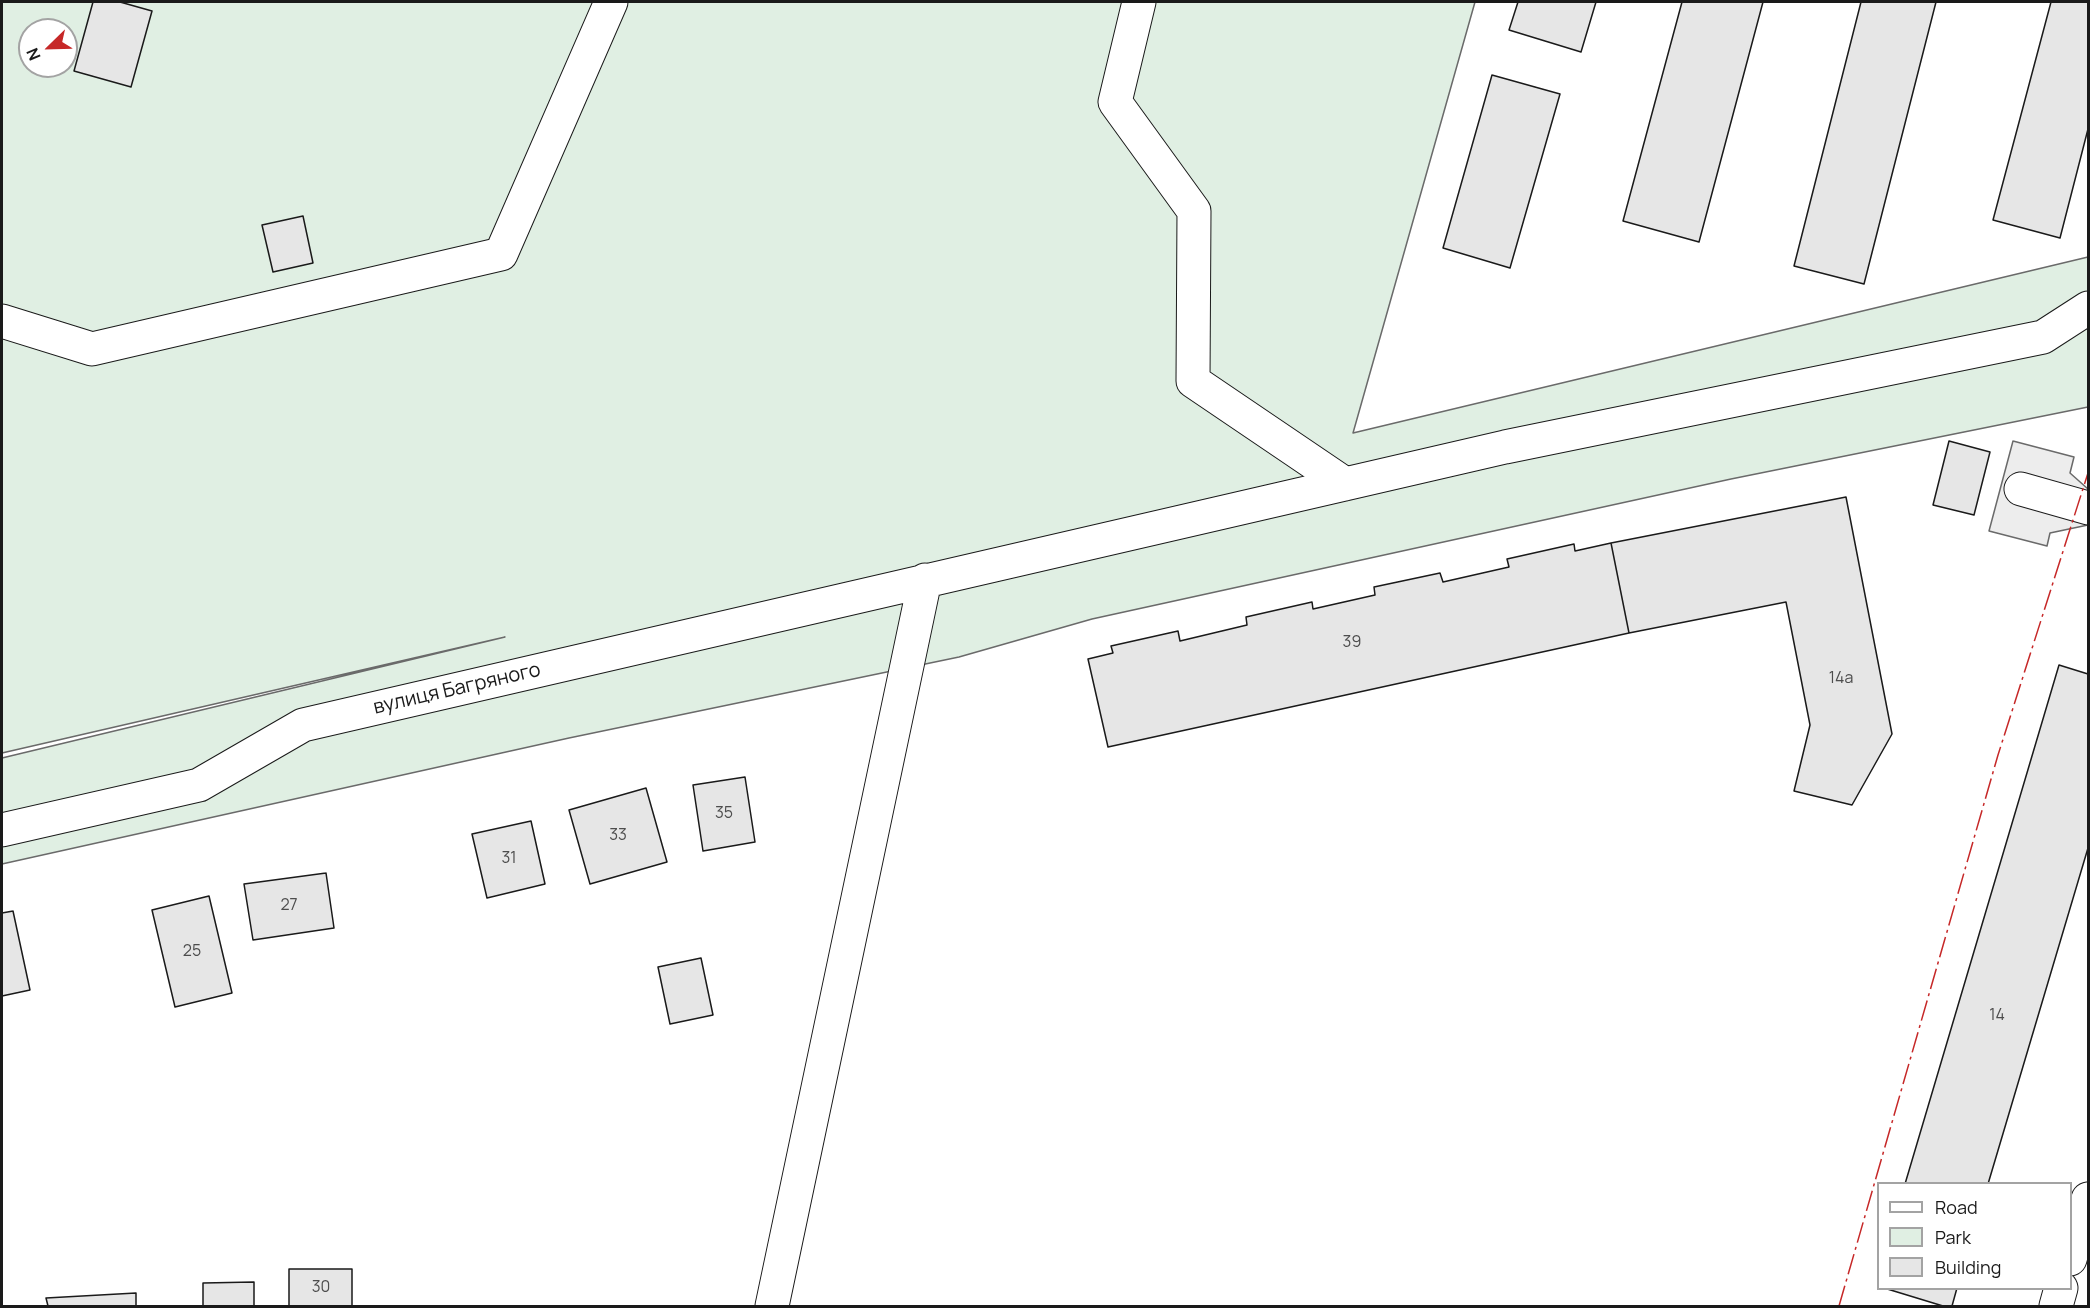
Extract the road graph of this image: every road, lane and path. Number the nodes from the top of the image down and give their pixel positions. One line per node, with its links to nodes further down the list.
1 (611, 2): 4 (street)
2 (1139, 2): 5 (street)
3 (2088, 308): 5 (street, вулиця Багряного)
4 (2, 321)
5 (1345, 484): 8 (street, вулиця Багряного)
6 (2021, 489): 7 (street)
7 (2088, 508)
8 (925, 580): 9 (street, вулиця Багряного); 13 (street)
9 (2, 830)
10 (2088, 1199): 11 (street)
11 (2072, 1252)
12 (2060, 1290): 14 (street)
13 (772, 1306)
14 (2056, 1306)

